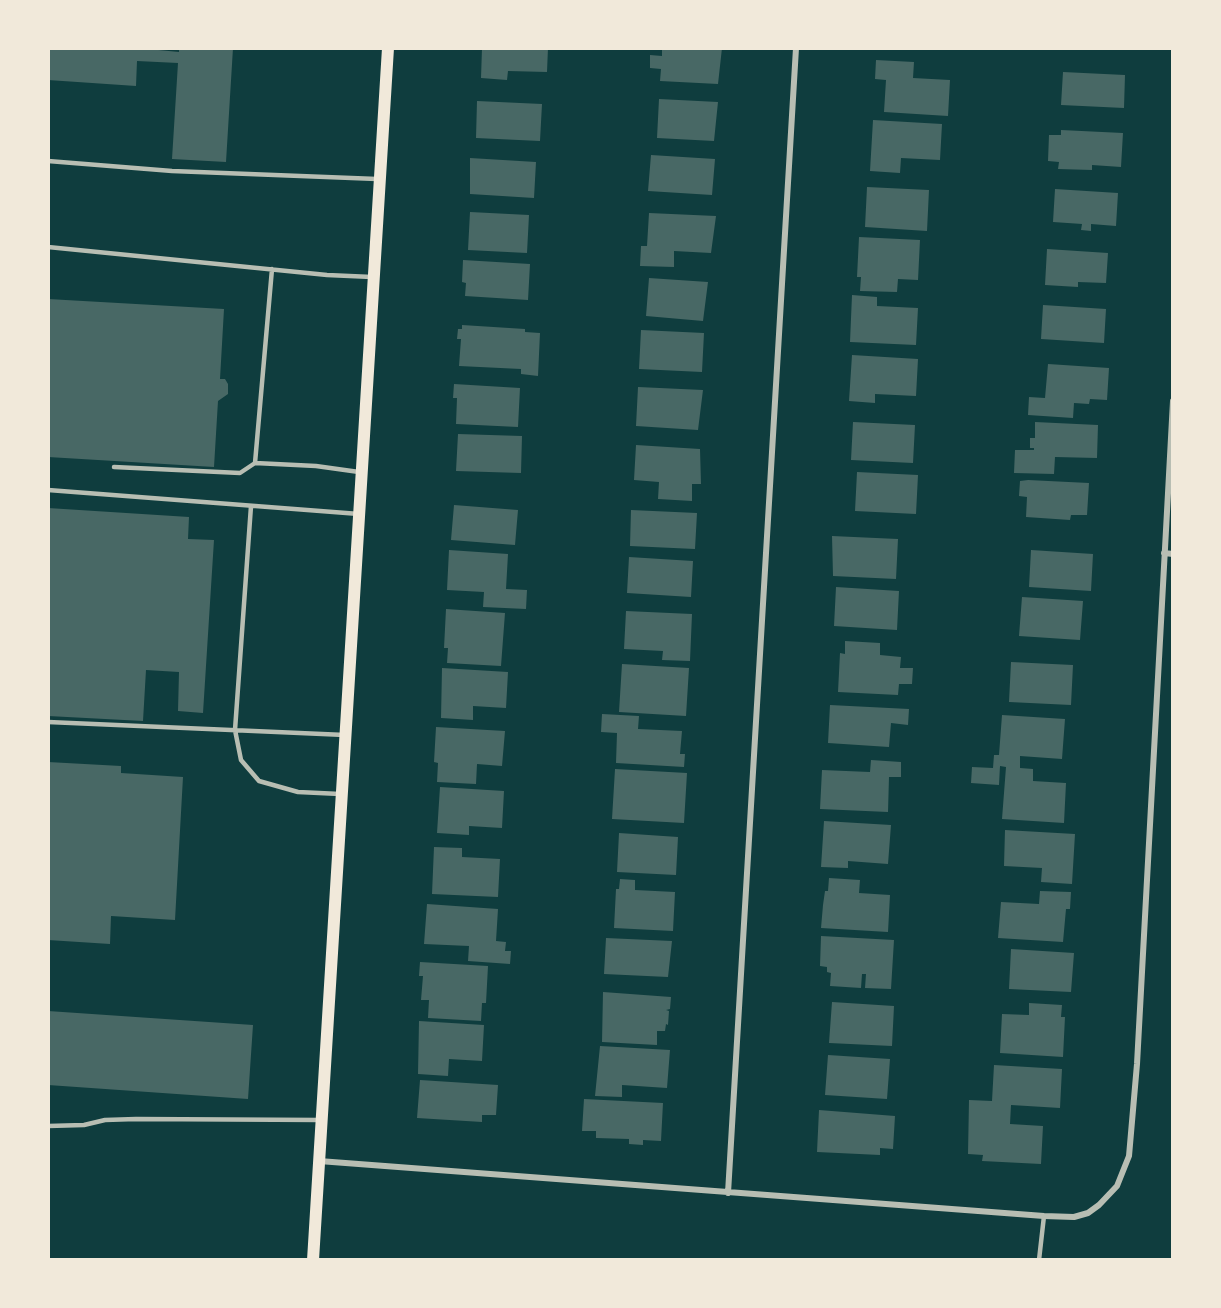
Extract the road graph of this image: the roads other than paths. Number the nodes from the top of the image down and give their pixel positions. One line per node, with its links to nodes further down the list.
1 (387, 48): 4 (main road)
2 (796, 48): 24 (street)
3 (48, 161): 4 (lane)
4 (380, 179): 7 (main road)
5 (48, 247): 6 (lane)
6 (272, 269): 7 (lane); 9 (lane)
7 (374, 277): 11 (main road)
8 (1173, 401): 15 (street)
9 (255, 463): 10 (lane); 11 (lane)
10 (114, 467)
11 (362, 472): 14 (main road)
12 (48, 490): 13 (lane)
13 (252, 506): 14 (lane); 18 (lane)
14 (359, 514): 19 (main road)
15 (1164, 553): 16 (street); 25 (street)
16 (1173, 554)
17 (48, 722): 18 (lane)
18 (235, 730): 19 (lane); 20 (lane)
19 (345, 735): 20 (main road)
20 (342, 794): 21 (main road)
21 (321, 1120): 22 (lane); 23 (main road)
22 (48, 1126)
23 (319, 1161): 24 (street); 26 (main road)
24 (728, 1193): 25 (street)
25 (1044, 1216): 27 (lane)
26 (313, 1260)
27 (1039, 1260)

